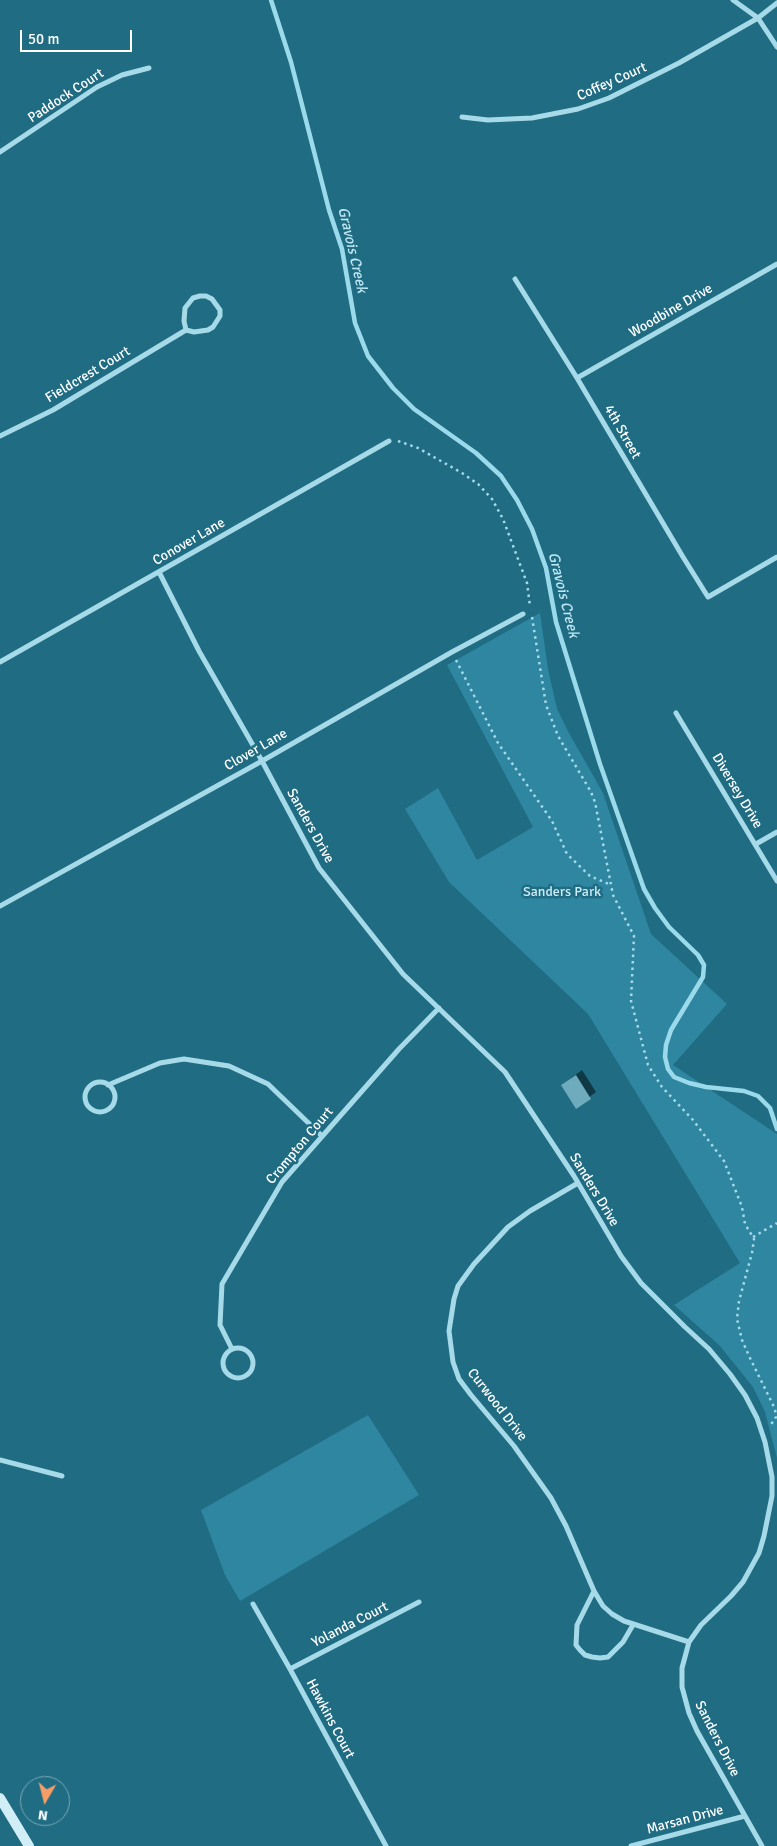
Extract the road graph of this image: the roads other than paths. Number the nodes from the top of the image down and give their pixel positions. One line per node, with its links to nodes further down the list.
1 (732, 0): 3 (street)
2 (777, 3): 3 (street, Coffey Court)
3 (758, 18): 4 (street); 6 (street, Coffey Court)
4 (777, 47)
5 (149, 68): 7 (street, Paddock Court)
6 (462, 117)
7 (0, 152)
8 (777, 264): 11 (street, Woodbine Drive)
9 (515, 279): 11 (street, 4th Street)
10 (186, 330): 10 (street, Fieldcrest Court); 12 (street, Fieldcrest Court)
11 (577, 378): 14 (street, 4th Street)
12 (0, 436)
13 (389, 441): 15 (street, Conover Lane)
14 (777, 557)
15 (159, 572): 17 (street, Conover Lane); 19 (street, Sanders Drive)
16 (523, 614): 19 (street, Clover Lane)
17 (0, 662)
18 (676, 713): 21 (street, Diversey Drive)
19 (262, 761): 23 (street, Clover Lane); 24 (street, Sanders Drive)
20 (777, 832): 21 (street)
21 (756, 844): 22 (street, Diversey Drive)
22 (777, 881)
23 (0, 905)
24 (439, 1008): 26 (street, Crompton Court); 27 (street, Sanders Drive)
25 (108, 1084): 25 (street); 26 (street)
26 (322, 1136): 28 (street, Crompton Court)
27 (578, 1184): 31 (street, Curwood Drive); 35 (street, Sanders Drive)
28 (232, 1349): 28 (street)
29 (0, 1460): 30 (street)
30 (62, 1476)
31 (594, 1591): 34 (street, Curwood Drive); 34 (street)
32 (420, 1602): 36 (street, Yolanda Court)
33 (253, 1604): 36 (street, Hawkins Court)
34 (634, 1625): 35 (street, Curwood Drive)
35 (689, 1642): 38 (street, Sanders Drive)
36 (290, 1668): 40 (street, Hawkins Court)
37 (0, 1798): 39 (street)
38 (745, 1816): 41 (street, Marsan Drive); 42 (street, Sanders Drive)
39 (29, 1846)
40 (386, 1846)
41 (631, 1846)
42 (762, 1846)

